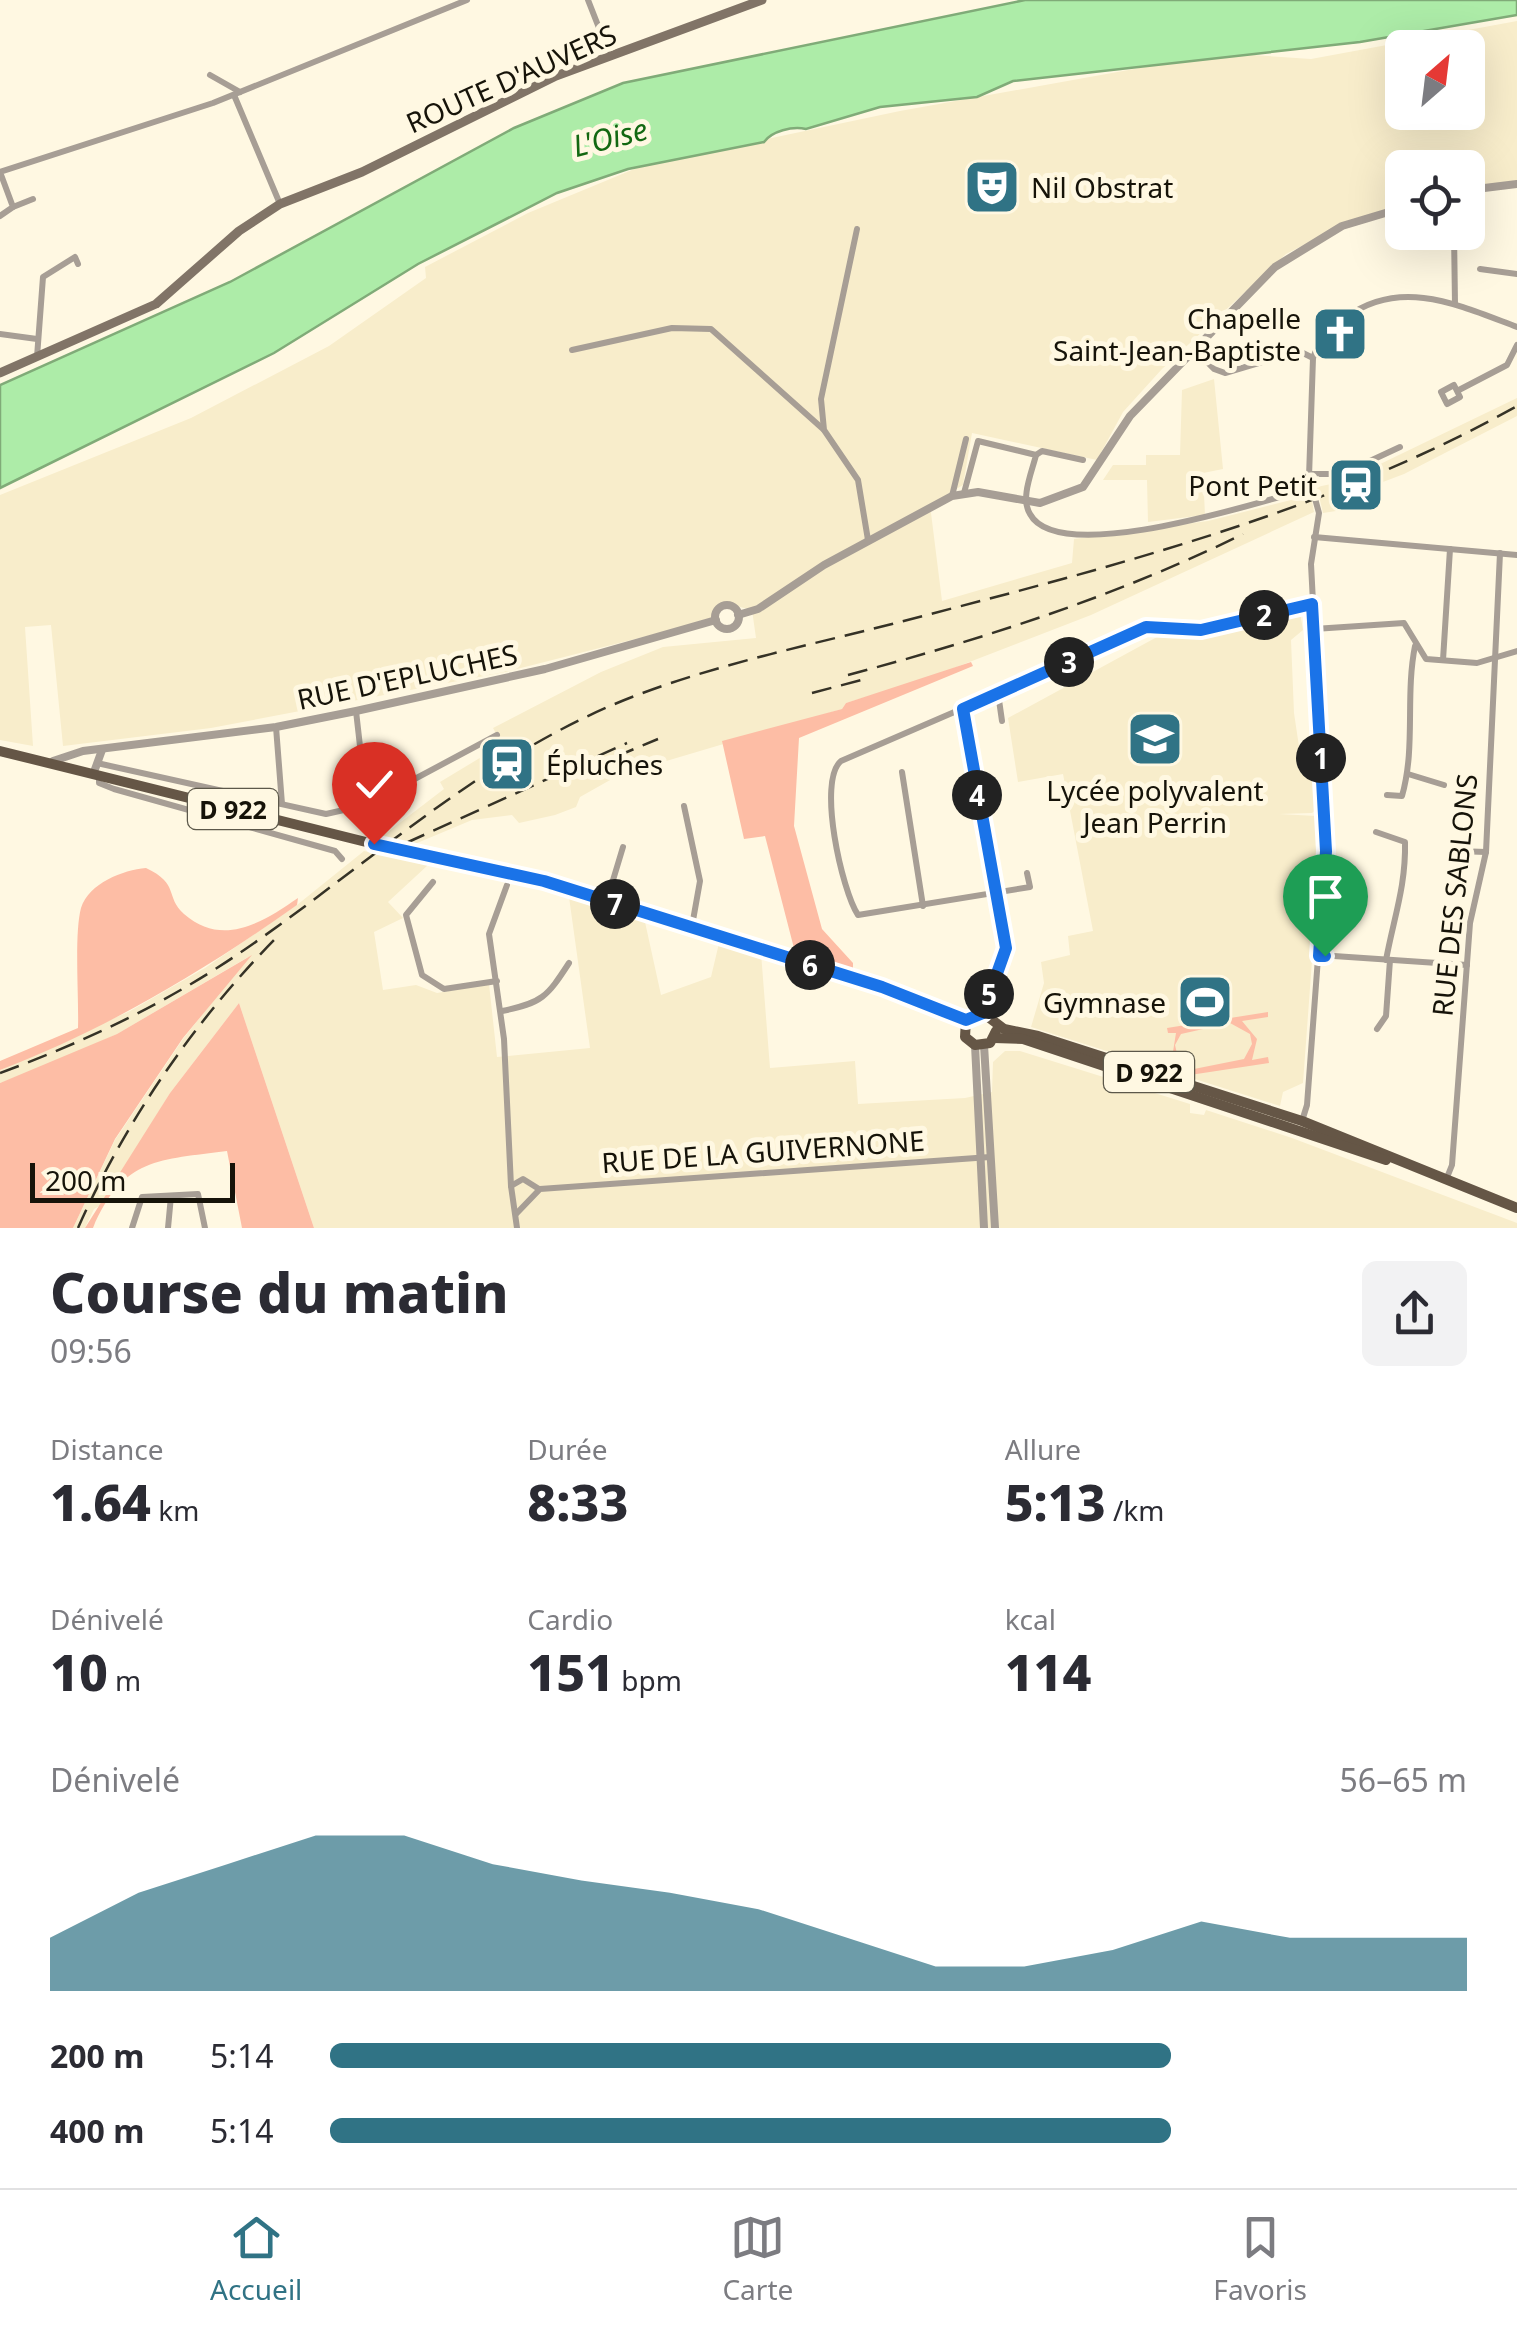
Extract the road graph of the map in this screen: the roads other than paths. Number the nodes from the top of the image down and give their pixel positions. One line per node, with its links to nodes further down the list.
1 (467, 0): 6 (street)
2 (588, 0): 4 (street)
3 (762, 0): 4 (main road, ROUTE D'AUVERS)
4 (610, 56): 11 (main road, ROUTE D'AUVERS)
5 (210, 74): 6 (street)
6 (237, 93): 7 (street); 11 (street)
7 (0, 172): 12 (street)
8 (1517, 184): 9 (street)
9 (1485, 188)
10 (34, 199): 12 (street)
11 (280, 204): 29 (main road, ROUTE D'AUVERS)
12 (13, 207): 14 (street)
13 (1385, 213): 27 (street)
14 (0, 216)
15 (858, 229): 34 (street)
16 (1454, 250): 20 (street)
17 (78, 264): 23 (street)
18 (1480, 269): 19 (street)
19 (1517, 274)
20 (1456, 304): 21 (street); 24 (street)
21 (1517, 327)
22 (0, 334): 23 (street)
23 (37, 339): 29 (street)
24 (1318, 344): 28 (street); 30 (street)
25 (1517, 345): 31 (street)
26 (572, 350): 34 (street)
27 (1195, 350): 28 (street); 43 (street)
28 (1299, 352): 30 (street)
29 (37, 357): 32 (main road, ROUTE D'AUVERS)
30 (1312, 358): 39 (street)
31 (1514, 362): 33 (street)
32 (0, 373)
33 (1457, 391)
34 (824, 430): 45 (street)
35 (966, 439): 42 (street)
36 (1400, 447): 39 (street)
37 (1036, 454): 38 (street); 41 (street); 43 (street)
38 (1083, 460)
39 (1308, 474): 40 (street)
40 (1311, 488): 43 (street); 44 (street)
41 (964, 493): 42 (street); 43 (street)
42 (952, 496): 45 (street)
43 (1025, 502)
44 (1314, 538): 46 (street); 49 (street)
45 (868, 540): 50 (street)
46 (1450, 549): 47 (street); 58 (street)
47 (1500, 553): 48 (street); 57 (street, RUE DES SABLONS)
48 (1517, 554)
49 (1312, 604): 52 (street); 54 (street)
50 (738, 615): 51 (street); 51 (street)
51 (716, 620): 61 (street, RUE D'EPLUCHES)
52 (1314, 629): 53 (street); 92 (street)
53 (1416, 645): 58 (street); 73 (street)
54 (1103, 648): 56 (street)
55 (1517, 651): 57 (street)
56 (1084, 656): 59 (street)
57 (1495, 657): 58 (street); 81 (street, RUE DES SABLONS)
58 (1442, 660)
59 (998, 692): 60 (street); 62 (street)
60 (963, 709): 88 (street); 90 (street)
61 (356, 711): 63 (street, RUE D'EPLUCHES); 68 (street)
62 (1002, 721)
63 (276, 727): 65 (street, RUE D'EPLUCHES); 76 (street)
64 (496, 734): 76 (street)
65 (102, 750): 67 (street, RUE D'EPLUCHES); 71 (street)
66 (0, 751): 69 (main road, D 922)
67 (92, 751): 69 (street, RUE D'EPLUCHES); 70 (street)
68 (361, 755)
69 (53, 760): 70 (main road, D 922)
70 (78, 768): 71 (main road, D 922)
71 (97, 770): 76 (street); 82 (street); 83 (main road, D 922, bridge)
72 (902, 772): 90 (street)
73 (1408, 774): 74 (street); 75 (street)
74 (1444, 785)
75 (1387, 795)
76 (282, 804)
77 (684, 806): 91 (street)
78 (1376, 832): 93 (street)
79 (623, 847): 89 (street)
80 (1456, 852): 81 (street)
81 (1486, 852): 95 (street, RUE DES SABLONS)
82 (342, 859)
83 (501, 871): 85 (main road, D 922); 87 (street)
84 (1027, 873): 88 (street)
85 (520, 875): 87 (street); 89 (main road, D 922)
86 (433, 882): 96 (street)
87 (507, 884): 96 (street)
88 (995, 893): 90 (street); 98 (street)
89 (606, 901): 91 (main road, D 922)
90 (923, 906)
91 (691, 927): 99 (main road, D 922)
92 (1319, 956): 93 (street); 102 (street)
93 (1388, 960): 95 (street); 100 (street)
94 (569, 963): 97 (street)
95 (1467, 965): 106 (street, RUE DES SABLONS)
96 (497, 981): 97 (street)
97 (502, 1011): 105 (street)
98 (983, 1013): 99 (main road); 101 (main road)
99 (966, 1020): 101 (main road)
100 (1378, 1029)
101 (987, 1038): 102 (main road, D 922); 103 (street); 104 (street)
102 (1300, 1125): 106 (main road, D 922)
103 (990, 1157): 104 (street, RUE DE LA GUIVERNONE); 119 (street)
104 (979, 1158): 108 (street, RUE DE LA GUIVERNONE); 118 (street)
105 (512, 1166): 107 (street); 108 (street)
106 (1446, 1180): 112 (main road, D 922)
107 (511, 1186): 108 (street, RUE DE LA GUIVERNONE); 110 (street)
108 (532, 1187): 111 (street)
109 (171, 1196): 114 (street); 115 (street); 116 (street)
110 (514, 1199): 111 (street); 113 (street)
111 (524, 1202): 113 (street)
112 (1517, 1208)
113 (516, 1214): 117 (street)
114 (132, 1228)
115 (168, 1228)
116 (204, 1228)
117 (517, 1228)
118 (984, 1228)
119 (995, 1228)

